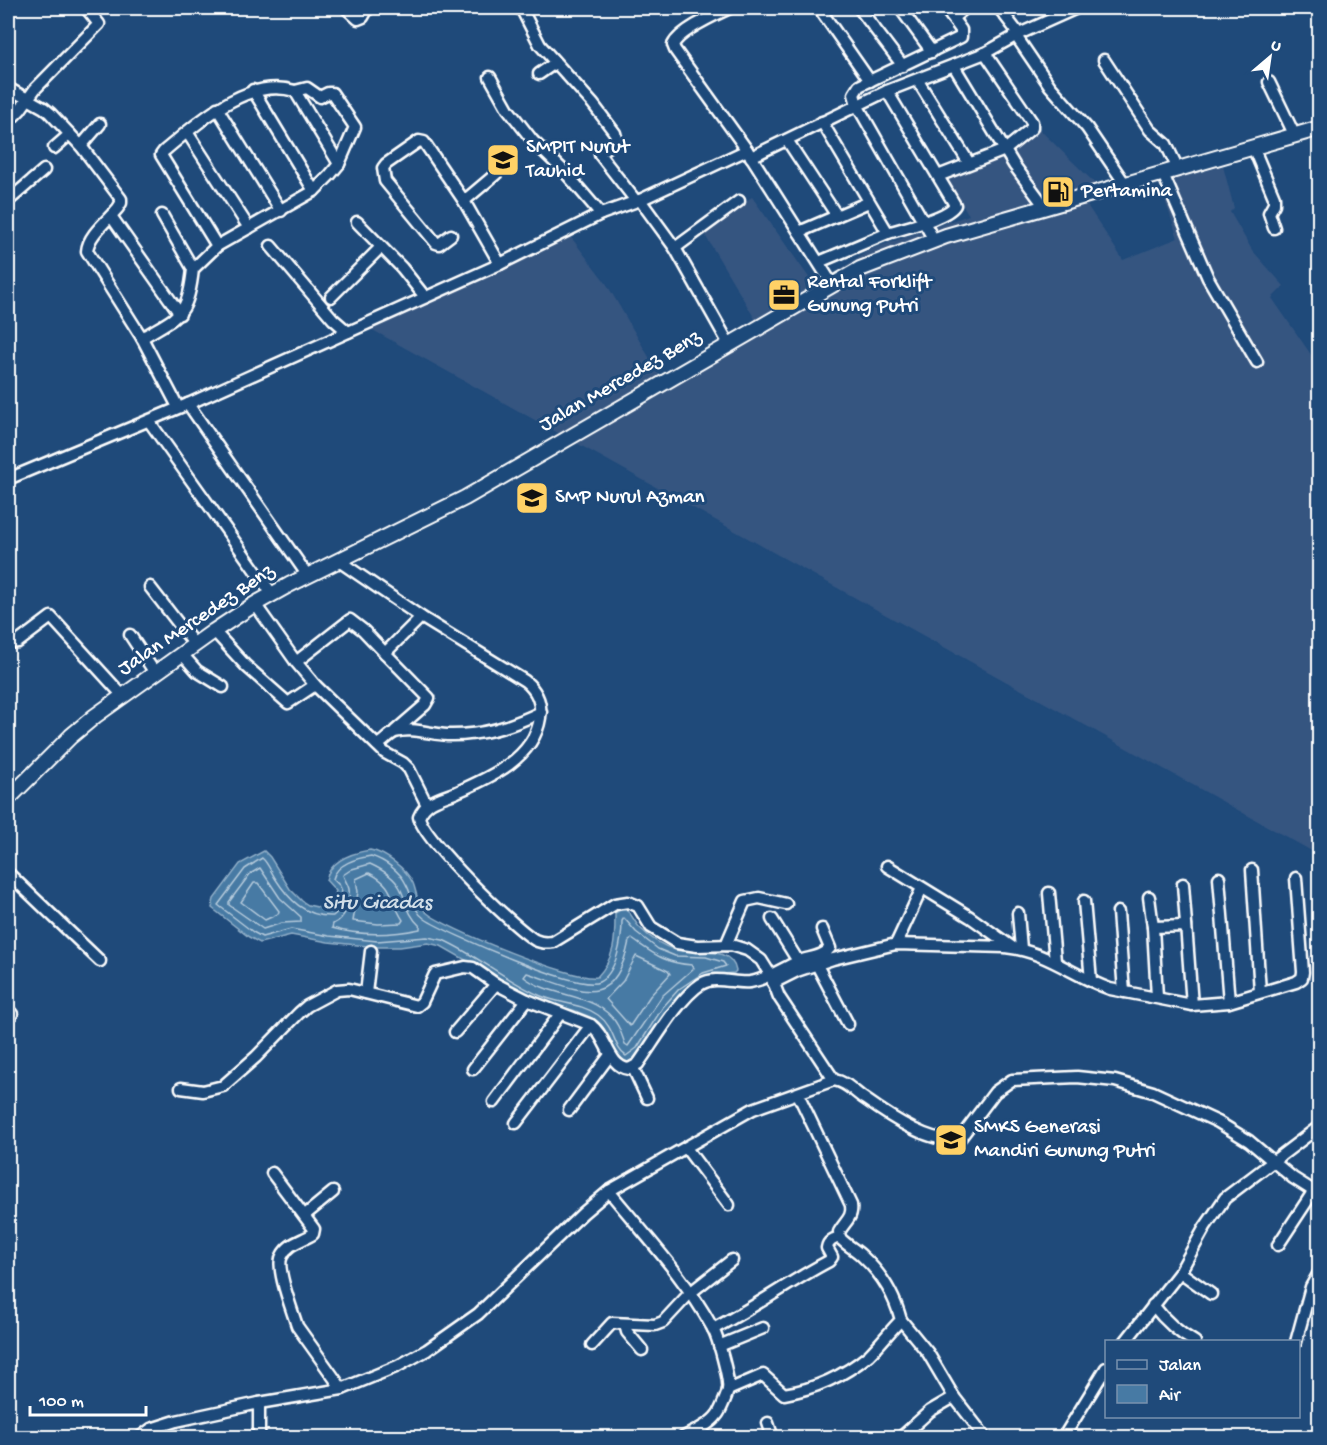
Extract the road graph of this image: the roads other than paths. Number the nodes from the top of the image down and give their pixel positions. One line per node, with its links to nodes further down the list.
1 (86, 8): 30 (street)
2 (346, 8): 3 (street)
3 (368, 8)
4 (521, 8): 18 (street)
5 (730, 8): 45 (street)
6 (819, 8): 23 (street)
7 (859, 8): 19 (street)
8 (900, 8): 15 (street)
9 (945, 8): 13 (street)
10 (964, 8): 13 (street)
11 (999, 8): 14 (street)
12 (1077, 8): 14 (street)
13 (952, 18): 15 (street)
14 (1017, 35): 16 (street); 53 (street)
15 (932, 52): 19 (street)
16 (985, 53): 20 (street); 44 (street)
17 (1104, 60): 48 (street)
18 (555, 63): 21 (street); 55 (street)
19 (903, 66): 23 (street)
20 (954, 66): 24 (street); 44 (street)
21 (539, 74)
22 (490, 77): 63 (street)
23 (870, 81): 31 (street)
24 (918, 81): 29 (street); 46 (street)
25 (1269, 82): 39 (street)
26 (8, 88): 30 (street)
27 (253, 90): 28 (street); 32 (street); 54 (street)
28 (296, 91): 47 (street); 47 (street)
29 (887, 92): 31 (street); 52 (street)
30 (27, 100): 33 (street); 38 (street)
31 (857, 105): 34 (street); 67 (street)
32 (218, 108): 37 (street); 61 (street)
33 (8, 122)
34 (822, 123): 40 (street); 59 (street)
35 (100, 124): 41 (street)
36 (1320, 128): 39 (main road, Jalan Mercedez Benz)
37 (187, 132): 68 (street); 74 (street)
38 (70, 134): 41 (street); 43 (street)
39 (1294, 134): 42 (main road, Jalan Mercedez Benz)
40 (787, 140): 45 (street); 65 (street)
41 (81, 146): 64 (street)
42 (1253, 147): 48 (main road, Jalan Mercedez Benz); 69 (street)
43 (54, 148)
44 (1005, 150): 46 (street); 60 (street)
45 (749, 153): 55 (street); 70 (street)
46 (969, 163): 52 (street)
47 (339, 165): 54 (street)
48 (1178, 169): 51 (main road, Jalan Mercedez Benz)
49 (44, 170): 56 (street)
50 (496, 174): 57 (street)
51 (1162, 174): 53 (main road, Jalan Mercedez Benz); 88 (street)
52 (938, 176): 67 (street)
53 (1125, 184): 60 (main road, Jalan Mercedez Benz)
54 (314, 191): 61 (street)
55 (638, 200): 63 (street); 77 (street)
56 (8, 201)
57 (464, 201): 72 (street); 79 (street)
58 (739, 201): 77 (street)
59 (869, 202): 65 (street); 71 (street)
60 (1046, 207): 73 (main road, Jalan Mercedez Benz)
61 (281, 211): 68 (street)
62 (162, 214): 80 (street)
63 (601, 214): 79 (street)
64 (111, 216): 84 (street); 86 (street)
65 (837, 216): 70 (street)
66 (357, 222): 76 (street)
67 (923, 222): 71 (street); 73 (street)
68 (249, 228): 74 (street)
69 (1274, 228)
70 (799, 232): 78 (street)
71 (888, 233): 78 (street)
72 (451, 235)
73 (934, 240): 81 (main road, Jalan Mercedez Benz)
74 (217, 246): 80 (street)
75 (271, 246): 85 (street)
76 (381, 247): 82 (street); 83 (street)
77 (675, 248): 87 (street)
78 (819, 262): 81 (street)
79 (500, 264): 83 (street)
80 (193, 269): 84 (street)
81 (832, 284): 87 (main road, Jalan Mercedez Benz)
82 (331, 297)
83 (425, 297): 85 (street)
84 (180, 314): 86 (street)
85 (348, 332): 89 (street)
86 (141, 338): 89 (street)
87 (729, 344): 92 (main road, Jalan Mercedez Benz)
88 (1257, 362)
89 (183, 405): 90 (street); 93 (street)
90 (149, 420): 91 (street); 95 (street)
91 (8, 479)
92 (339, 561): 93 (main road, Jalan Mercedez Benz); 97 (street)
93 (308, 576): 95 (main road, Jalan Mercedez Benz)
94 (150, 586): 101 (street)
95 (272, 594): 96 (main road, Jalan Mercedez Benz)
96 (255, 604): 98 (main road, Jalan Mercedez Benz); 104 (street)
97 (421, 617): 102 (street); 109 (street)
98 (214, 631): 101 (main road, Jalan Mercedez Benz); 106 (street)
99 (130, 635): 105 (street)
100 (8, 644): 108 (street)
101 (195, 645): 103 (main road, Jalan Mercedez Benz)
102 (385, 653): 104 (street); 110 (street)
103 (182, 654): 105 (main road, Jalan Mercedez Benz); 107 (street)
104 (296, 662): 106 (street)
105 (155, 673): 108 (main road, Jalan Mercedez Benz)
106 (315, 685): 111 (street)
107 (223, 687)
108 (123, 696): 112 (main road, Jalan Mercedez Benz)
109 (541, 712): 110 (street); 113 (street)
110 (393, 733): 111 (street)
111 (377, 746): 113 (street)
112 (8, 799)
113 (427, 805): 132 (street)
114 (887, 866): 120 (street)
115 (1252, 870): 143 (street)
116 (8, 873): 135 (street)
117 (1219, 878): 147 (street)
118 (1296, 878): 143 (street)
119 (1183, 884): 128 (street)
120 (922, 888): 131 (street); 133 (street)
121 (1049, 893): 137 (street)
122 (1149, 897): 129 (street)
123 (1084, 901): 140 (street)
124 (786, 904): 132 (street)
125 (1118, 912): 142 (street)
126 (1018, 913): 133 (street)
127 (772, 919): 136 (street)
128 (1186, 926): 129 (street); 148 (street)
129 (1153, 927): 145 (street)
130 (822, 929): 136 (street)
131 (896, 944): 133 (street); 138 (street)
132 (726, 945): 139 (street)
133 (1017, 948): 137 (street)
134 (371, 951): 144 (street)
135 (100, 961)
136 (798, 961): 139 (street)
137 (1055, 962): 140 (street)
138 (816, 965): 139 (street); 150 (street)
139 (772, 979): 154 (street); 156 (street)
140 (1091, 981): 142 (street)
141 (496, 984): 144 (street); 146 (street); 152 (street)
142 (1124, 992): 145 (street)
143 (1260, 992): 147 (street)
144 (366, 993): 157 (street)
145 (1157, 997): 148 (street)
146 (527, 1000): 149 (street); 155 (street)
147 (1229, 1002): 148 (street)
148 (1192, 1005)
149 (560, 1014): 151 (street); 160 (street)
150 (848, 1024)
151 (591, 1025): 153 (street); 162 (street)
152 (455, 1032)
153 (610, 1055): 154 (street); 161 (street)
154 (633, 1068): 159 (street)
155 (473, 1070)
156 (834, 1080): 158 (street); 165 (street)
157 (181, 1088)
158 (798, 1094): 164 (street); 172 (street)
159 (647, 1098)
160 (494, 1102)
161 (569, 1110)
162 (516, 1123)
163 (1320, 1126): 165 (street)
164 (686, 1148): 167 (street); 170 (street)
165 (1275, 1161): 169 (street); 176 (street)
166 (272, 1173): 171 (street)
167 (609, 1191): 177 (street); 191 (street)
168 (333, 1192): 171 (street)
169 (1316, 1194): 173 (street)
170 (729, 1205)
171 (305, 1215): 191 (street)
172 (840, 1238): 180 (street); 183 (street)
173 (1278, 1245)
174 (732, 1260): 177 (street)
175 (1320, 1271): 186 (street)
176 (1180, 1272): 178 (street); 179 (street)
177 (690, 1293): 181 (street); 183 (street)
178 (1211, 1294)
179 (1153, 1305): 184 (street); 185 (street)
180 (901, 1320): 192 (street); 193 (street)
181 (625, 1324): 187 (street); 189 (street)
182 (763, 1328): 188 (street)
183 (713, 1329): 188 (street)
184 (1126, 1340)
185 (1193, 1340)
186 (1296, 1340)
187 (592, 1345)
188 (719, 1346): 192 (street)
189 (642, 1350)
190 (1105, 1371): 202 (street)
191 (342, 1389): 194 (street)
192 (728, 1390): 198 (street)
193 (954, 1397): 200 (street); 201 (street)
194 (259, 1403): 196 (street); 197 (street)
195 (768, 1423): 199 (street)
196 (139, 1437)
197 (261, 1437)
198 (682, 1437)
199 (773, 1437)
200 (900, 1437)
201 (986, 1437)
202 (1063, 1437)

